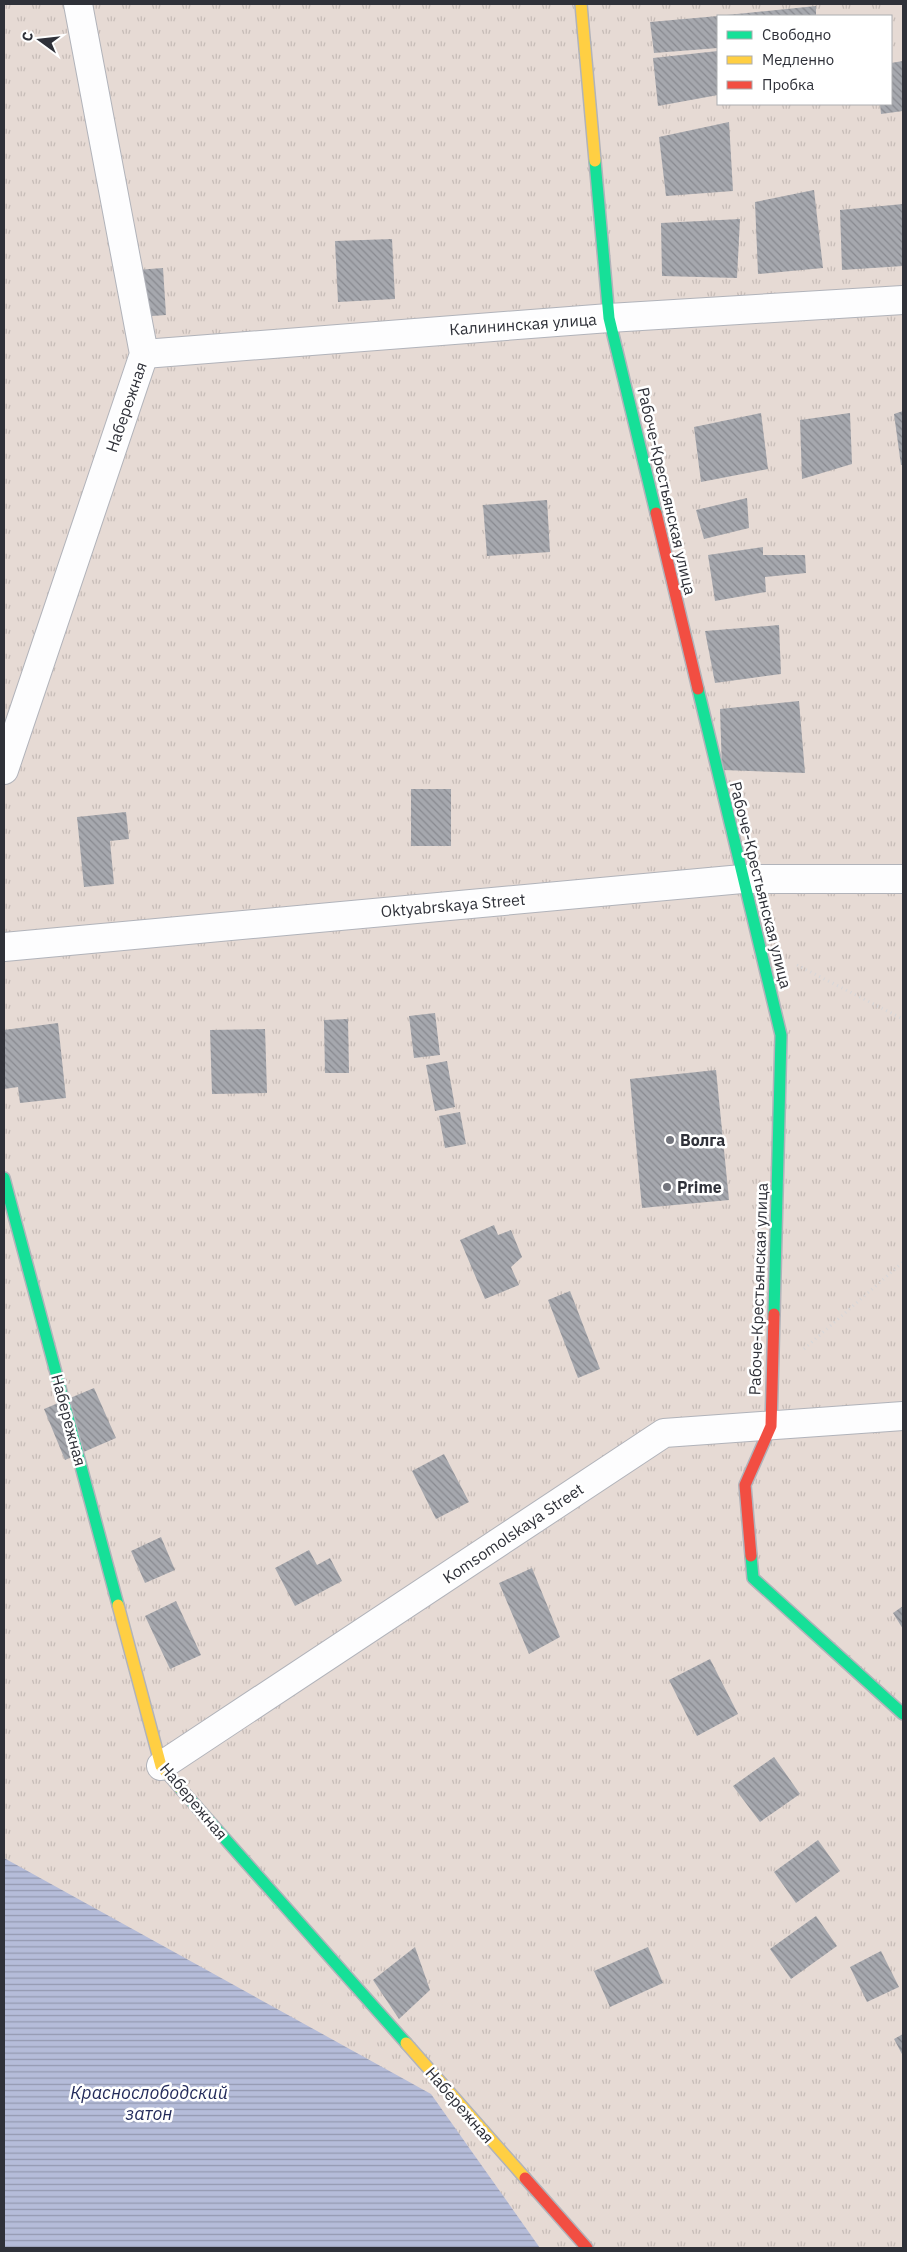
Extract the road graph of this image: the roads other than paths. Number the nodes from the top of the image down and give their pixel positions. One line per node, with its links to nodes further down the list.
1 (78, 4): 5 (street, Набережная)
2 (581, 4): 4 (street, Рабоче-Крестьянская улица)
3 (903, 300): 4 (street, Калининская улица)
4 (610, 318): 5 (street, Калининская улица); 7 (street, Рабоче-Крестьянская улица)
5 (144, 354): 6 (street, Набережная)
6 (4, 770)
7 (742, 878): 8 (street, Oktyabrskaya Street); 9 (street, Oktyabrskaya Street); 12 (street, Рабоче-Крестьянская улица)
8 (903, 879)
9 (4, 947)
10 (4, 1178): 14 (street, Набережная)
11 (903, 1416): 12 (street, Komsomolskaya Street)
12 (770, 1426): 13 (street, Рабоче-Крестьянская улица); 14 (street, Komsomolskaya Street)
13 (903, 1714)
14 (161, 1766): 15 (street, Набережная)
15 (586, 2248)

